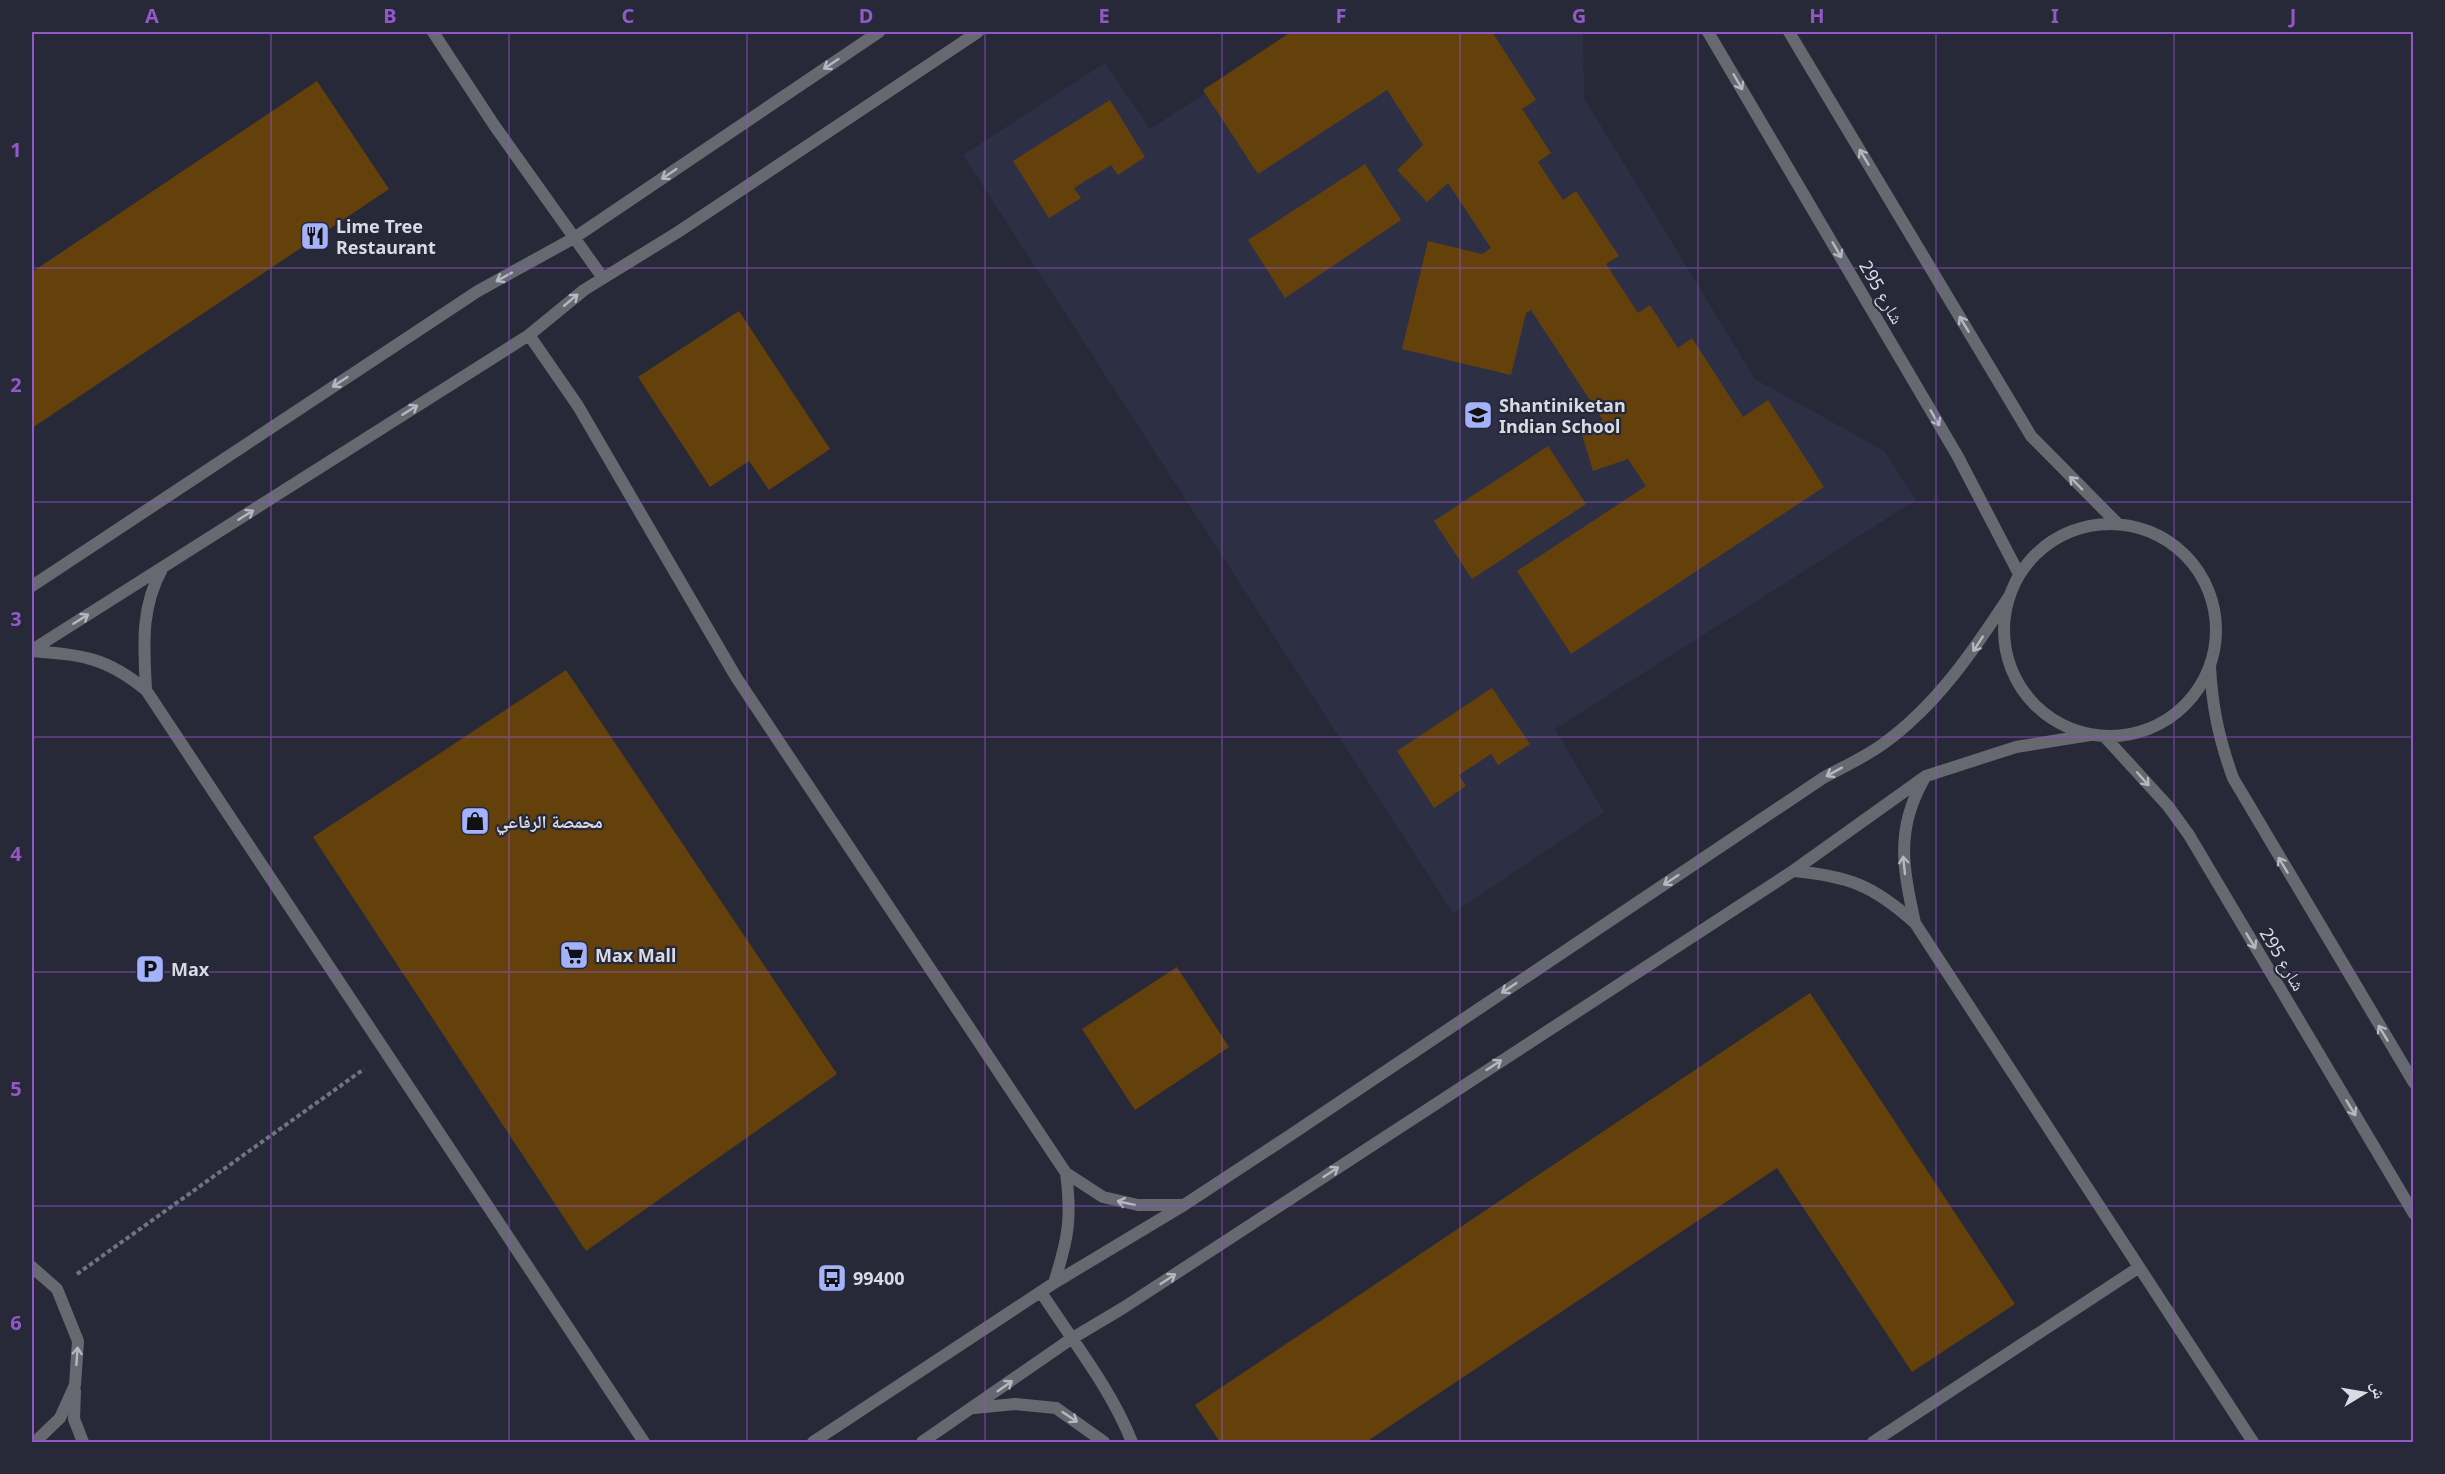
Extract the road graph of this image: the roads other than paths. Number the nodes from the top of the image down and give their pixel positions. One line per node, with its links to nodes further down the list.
1 (433, 32): 6 (street)
2 (879, 32): 6 (street, one-way to 6)
3 (978, 32): 7 (street)
4 (1708, 32): 11 (street, شارع 295, one-way to 11)
5 (1790, 32): 9 (street, one-way to 5)
6 (574, 238): 7 (street); 12 (street, one-way to 12)
7 (603, 278): 8 (street, one-way to 7)
8 (529, 335): 10 (street, one-way to 8); 23 (street)
9 (2118, 524): 11 (street); 15 (street)
10 (163, 567): 14 (street, one-way to 10); 16 (street)
11 (2019, 574): 13 (street)
12 (32, 586)
13 (2010, 595): 17 (street); 24 (street, one-way to 24)
14 (32, 650): 16 (street)
15 (2210, 666): 18 (street); 22 (street, one-way to 15)
16 (146, 690): 35 (street)
17 (2090, 735): 18 (street); 19 (street)
18 (2104, 736): 25 (street, شارع 295, one-way to 25)
19 (1926, 777): 20 (street); 21 (street, one-way to 19)
20 (1793, 871): 21 (street); 30 (street, one-way to 20)
21 (1915, 922): 27 (street)
22 (2414, 1083)
23 (1066, 1173): 24 (street, one-way to 23); 28 (street)
24 (1184, 1205): 28 (street)
25 (2414, 1214)
26 (32, 1267): 31 (street, one-way to 26)
27 (2138, 1268): 40 (street); 41 (street)
28 (1054, 1283): 29 (street)
29 (1041, 1292): 30 (street); 36 (street)
30 (1071, 1339): 32 (street, one-way to 30); 39 (street)
31 (75, 1384): 33 (street); 34 (street)
32 (973, 1409): 37 (street); 38 (street, one-way to 38)
33 (35, 1443)
34 (84, 1443)
35 (644, 1443)
36 (813, 1443)
37 (922, 1443)
38 (1104, 1443)
39 (1132, 1443)
40 (1873, 1443)
41 (2253, 1443)

